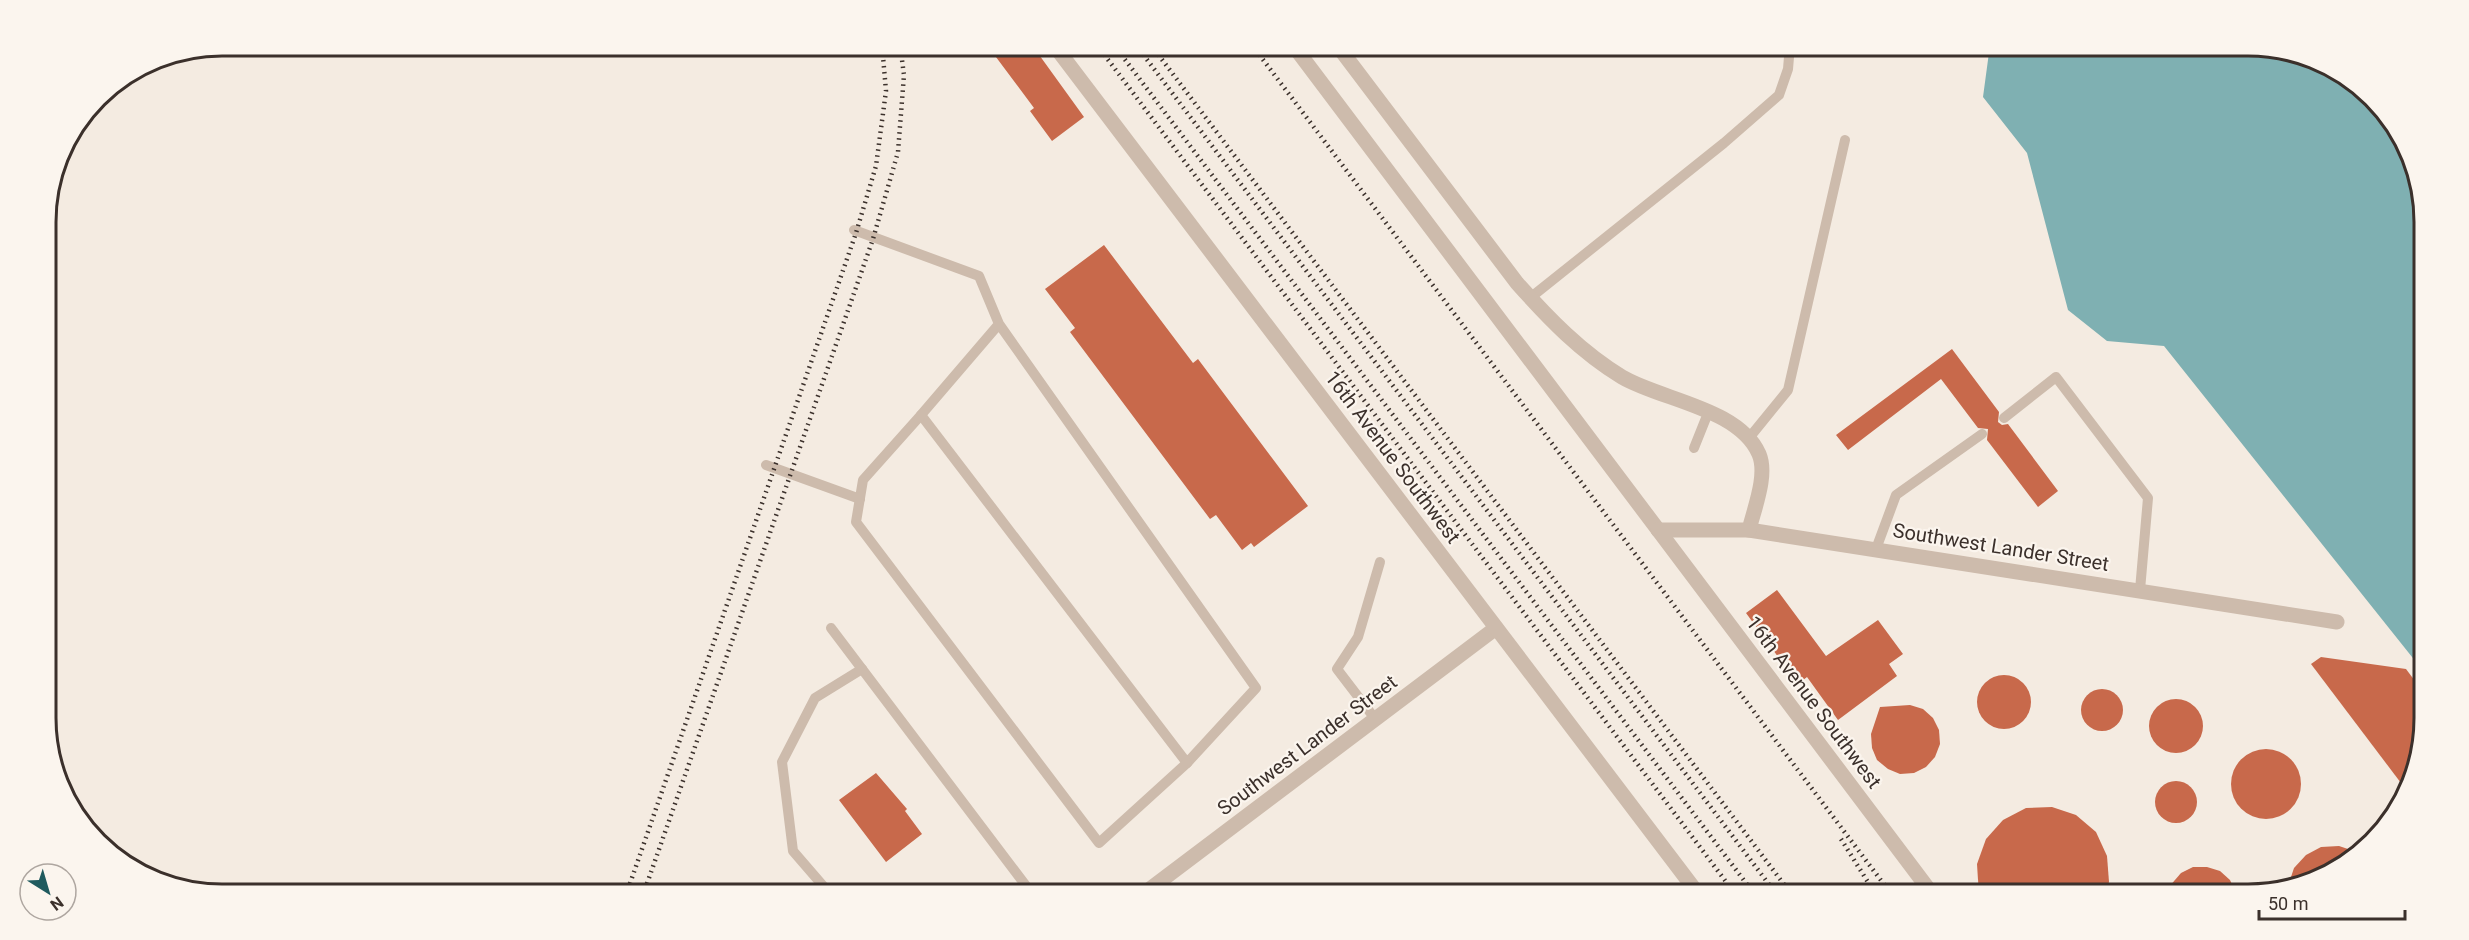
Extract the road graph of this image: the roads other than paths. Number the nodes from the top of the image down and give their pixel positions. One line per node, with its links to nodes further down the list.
1 (1062, 56): 24 (street, 16th Avenue Southwest)
2 (1301, 56): 17 (street, 16th Avenue Southwest)
3 (1345, 56): 7 (street)
4 (1789, 56): 7 (lane)
5 (1845, 140): 13 (lane)
6 (854, 230): 8 (lane)
7 (1530, 298): 9 (street)
8 (999, 324): 10 (lane); 27 (lane)
9 (1708, 413): 13 (street); 14 (lane)
10 (921, 415): 16 (lane); 27 (lane)
11 (2004, 418): 21 (lane)
12 (1982, 434): 19 (lane)
13 (1749, 438): 18 (street)
14 (1694, 448)
15 (766, 465): 16 (lane)
16 (860, 499): 27 (lane)
17 (1658, 530): 18 (street, Southwest Lander Street); 32 (street, 16th Avenue Southwest)
18 (1749, 530): 19 (street, Southwest Lander Street)
19 (1876, 549): 21 (street, Southwest Lander Street)
20 (1380, 562): 26 (lane)
21 (2140, 590): 22 (street, Southwest Lander Street)
22 (2337, 622)
23 (831, 628): 25 (lane)
24 (1496, 628): 26 (street, Southwest Lander Street); 31 (street, 16th Avenue Southwest)
25 (862, 669): 28 (lane); 29 (lane)
26 (1376, 720): 30 (street, Southwest Lander Street)
27 (1187, 763)
28 (822, 884)
29 (1025, 884)
30 (1157, 884)
31 (1691, 884)
32 (1925, 884)

